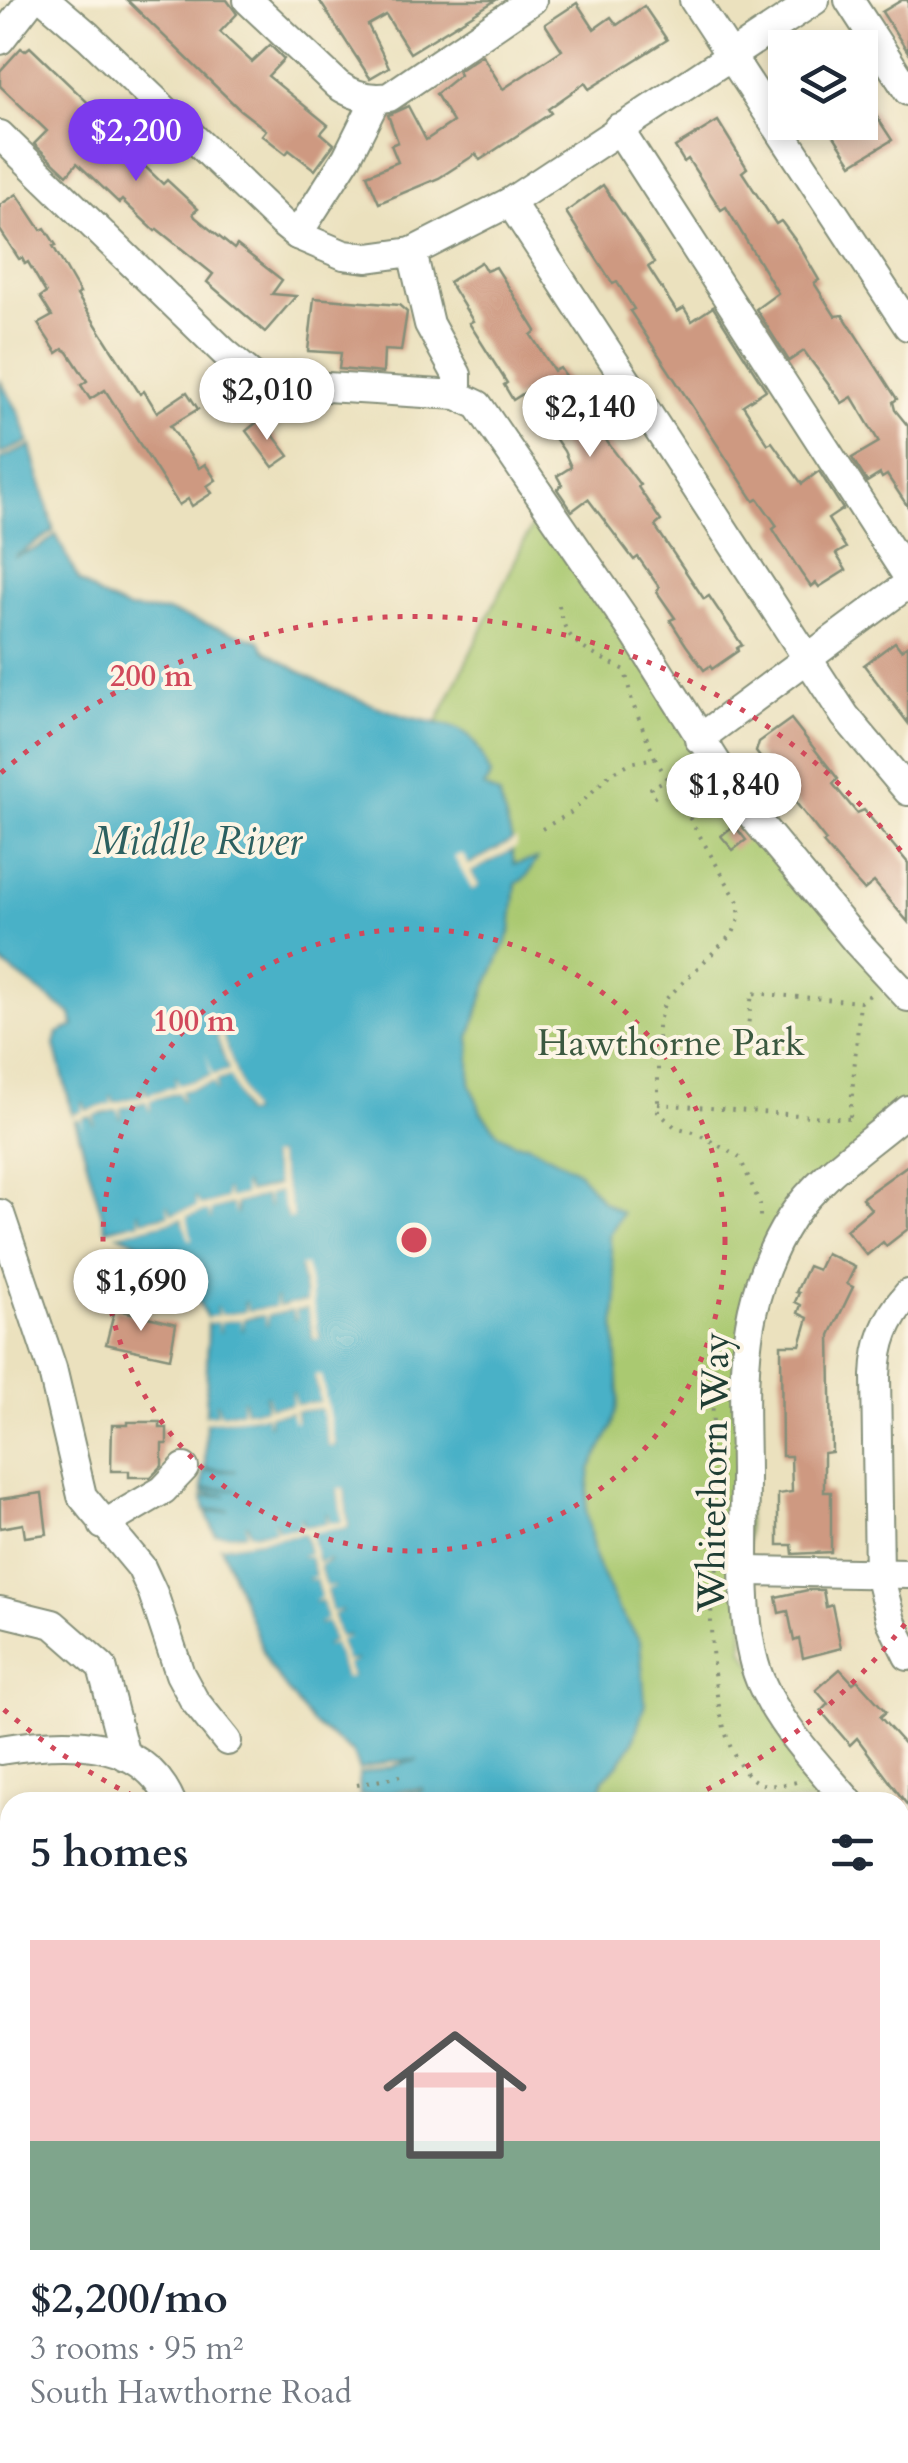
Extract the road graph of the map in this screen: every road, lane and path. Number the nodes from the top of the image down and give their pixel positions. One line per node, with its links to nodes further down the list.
1 (31, 0): 8 (street)
2 (46, 0): 15 (street)
3 (248, 0): 11 (street)
4 (532, 0): 11 (street)
5 (694, 0): 9 (street)
6 (815, 0): 9 (street)
7 (849, 0): 10 (street)
8 (0, 40)
9 (730, 55): 12 (street); 17 (street)
10 (908, 91)
11 (376, 98): 15 (street)
12 (618, 128): 14 (street); 19 (street)
13 (0, 136): 18 (street)
14 (510, 202): 16 (street); 21 (street)
15 (297, 235): 16 (street)
16 (412, 252): 18 (street)
17 (908, 326)
18 (457, 395): 22 (street)
19 (908, 580): 21 (street)
20 (559, 605): 23 (path)
21 (806, 658): 22 (street); 25 (street)
22 (704, 747): 24 (path); 28 (street)
23 (655, 758): 24 (path); 27 (path)
24 (667, 780): 26 (path); 31 (path)
25 (908, 792)
26 (653, 798)
27 (542, 828)
28 (900, 988): 29 (path)
29 (860, 1002): 30 (path); 31 (path)
30 (746, 1043)
31 (658, 1104): 34 (path)
32 (908, 1110): 41 (street, Whitethorn Way)
33 (0, 1214): 39 (street)
34 (756, 1236)
35 (908, 1294): 42 (street)
36 (725, 1323): 38 (path)
37 (184, 1468): 39 (street)
38 (721, 1494)
39 (103, 1525): 46 (street)
40 (719, 1550): 49 (path)
41 (746, 1571): 42 (street); 49 (street, Whitethorn Way)
42 (879, 1574): 43 (street); 45 (street)
43 (908, 1574)
44 (0, 1611): 48 (street)
45 (908, 1656)
46 (227, 1742)
47 (0, 1750): 48 (street)
48 (125, 1756): 52 (street)
49 (823, 1772): 53 (street, Whitethorn Way)
50 (400, 1776): 51 (path)
51 (357, 1785)
52 (165, 1792)
53 (840, 1792)

